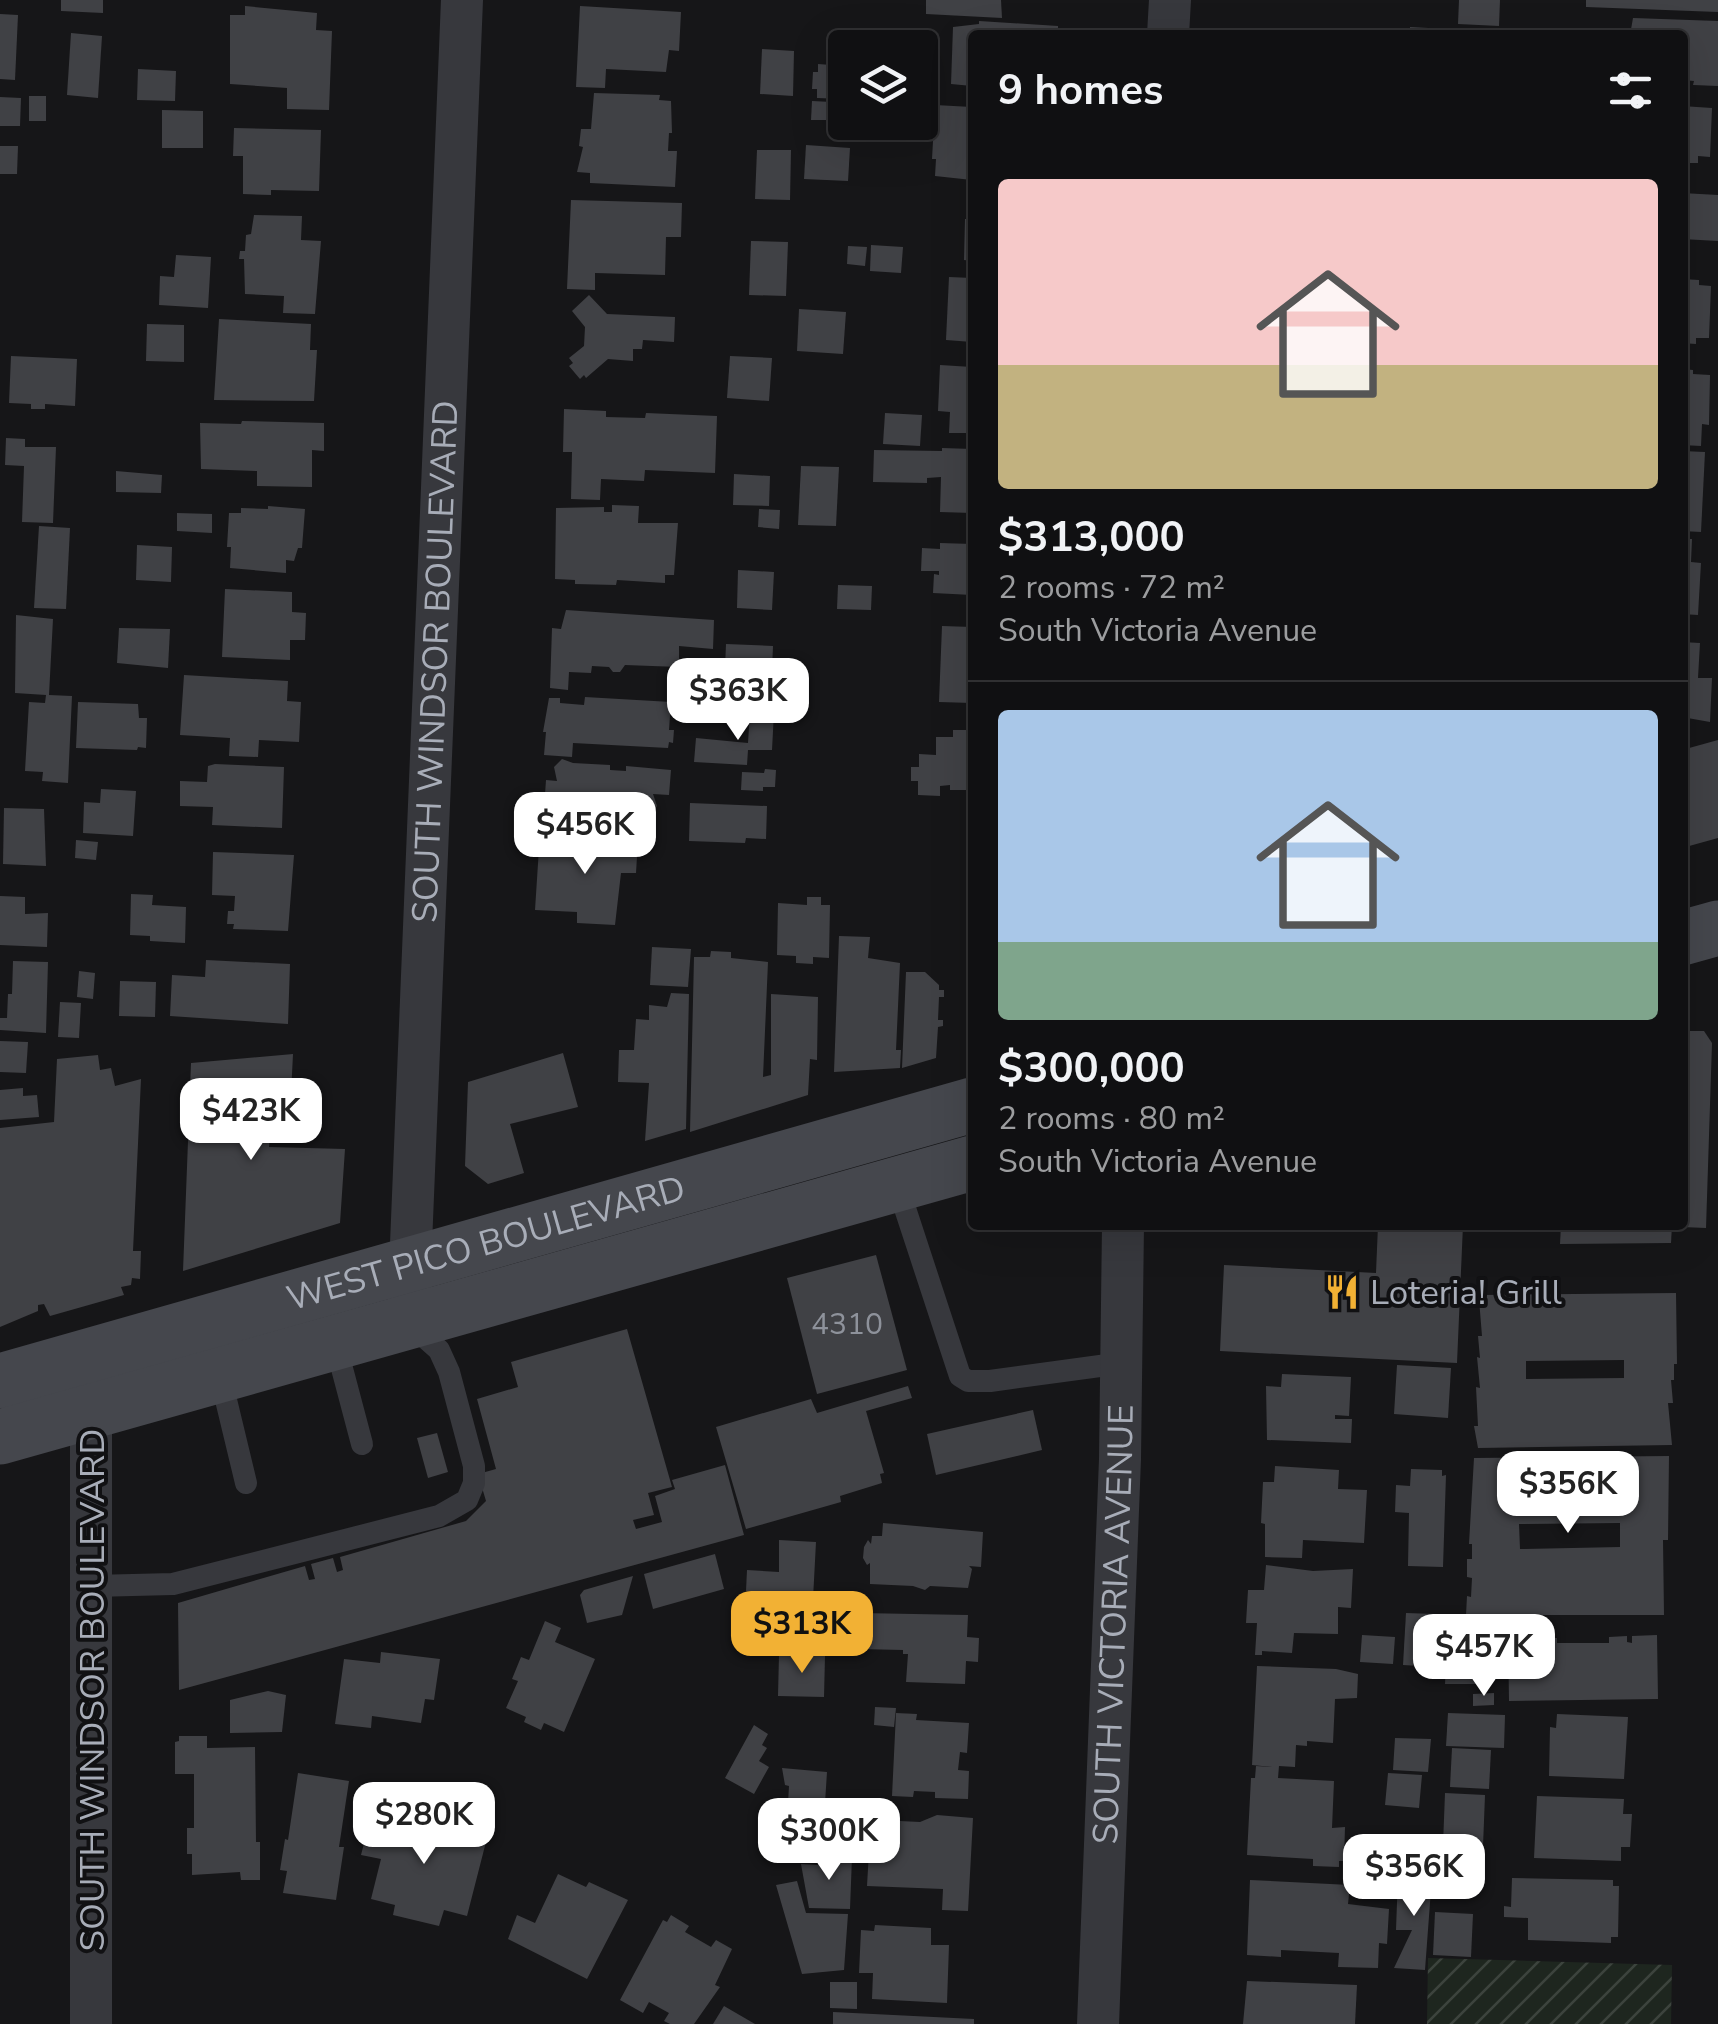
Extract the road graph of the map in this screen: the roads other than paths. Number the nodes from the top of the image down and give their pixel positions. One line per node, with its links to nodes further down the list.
1 (462, 0): 10 (street, SOUTH WINDSOR BOULEVARD)
2 (1170, 0): 3 (street)
3 (1168, 30)
4 (1718, 928): 5 (main road)
5 (1688, 936)
6 (968, 1106): 10 (main road, WEST PICO BOULEVARD)
7 (968, 1163): 8 (main road, WEST PICO BOULEVARD)
8 (897, 1184): 11 (main road, WEST PICO BOULEVARD); 14 (lane)
9 (1124, 1230): 14 (street, SOUTH VICTORIA AVENUE)
10 (410, 1265): 11 (street, SOUTH WINDSOR BOULEVARD); 13 (main road, WEST PICO BOULEVARD)
11 (408, 1321): 12 (main road, WEST PICO BOULEVARD); 21 (lane)
12 (335, 1342): 15 (main road, WEST PICO BOULEVARD); 19 (lane)
13 (90, 1356): 16 (main road, WEST PICO BOULEVARD); 17 (street, SOUTH WINDSOR BOULEVARD)
14 (1122, 1362): 23 (street, SOUTH VICTORIA AVENUE)
15 (220, 1374): 17 (main road, WEST PICO BOULEVARD); 20 (lane)
16 (0, 1382)
17 (92, 1410): 18 (main road, WEST PICO BOULEVARD); 21 (street, SOUTH WINDSOR BOULEVARD)
18 (0, 1437)
19 (362, 1444)
20 (246, 1483)
21 (93, 1586): 22 (street, SOUTH WINDSOR BOULEVARD)
22 (92, 2024)
23 (1098, 2024)

